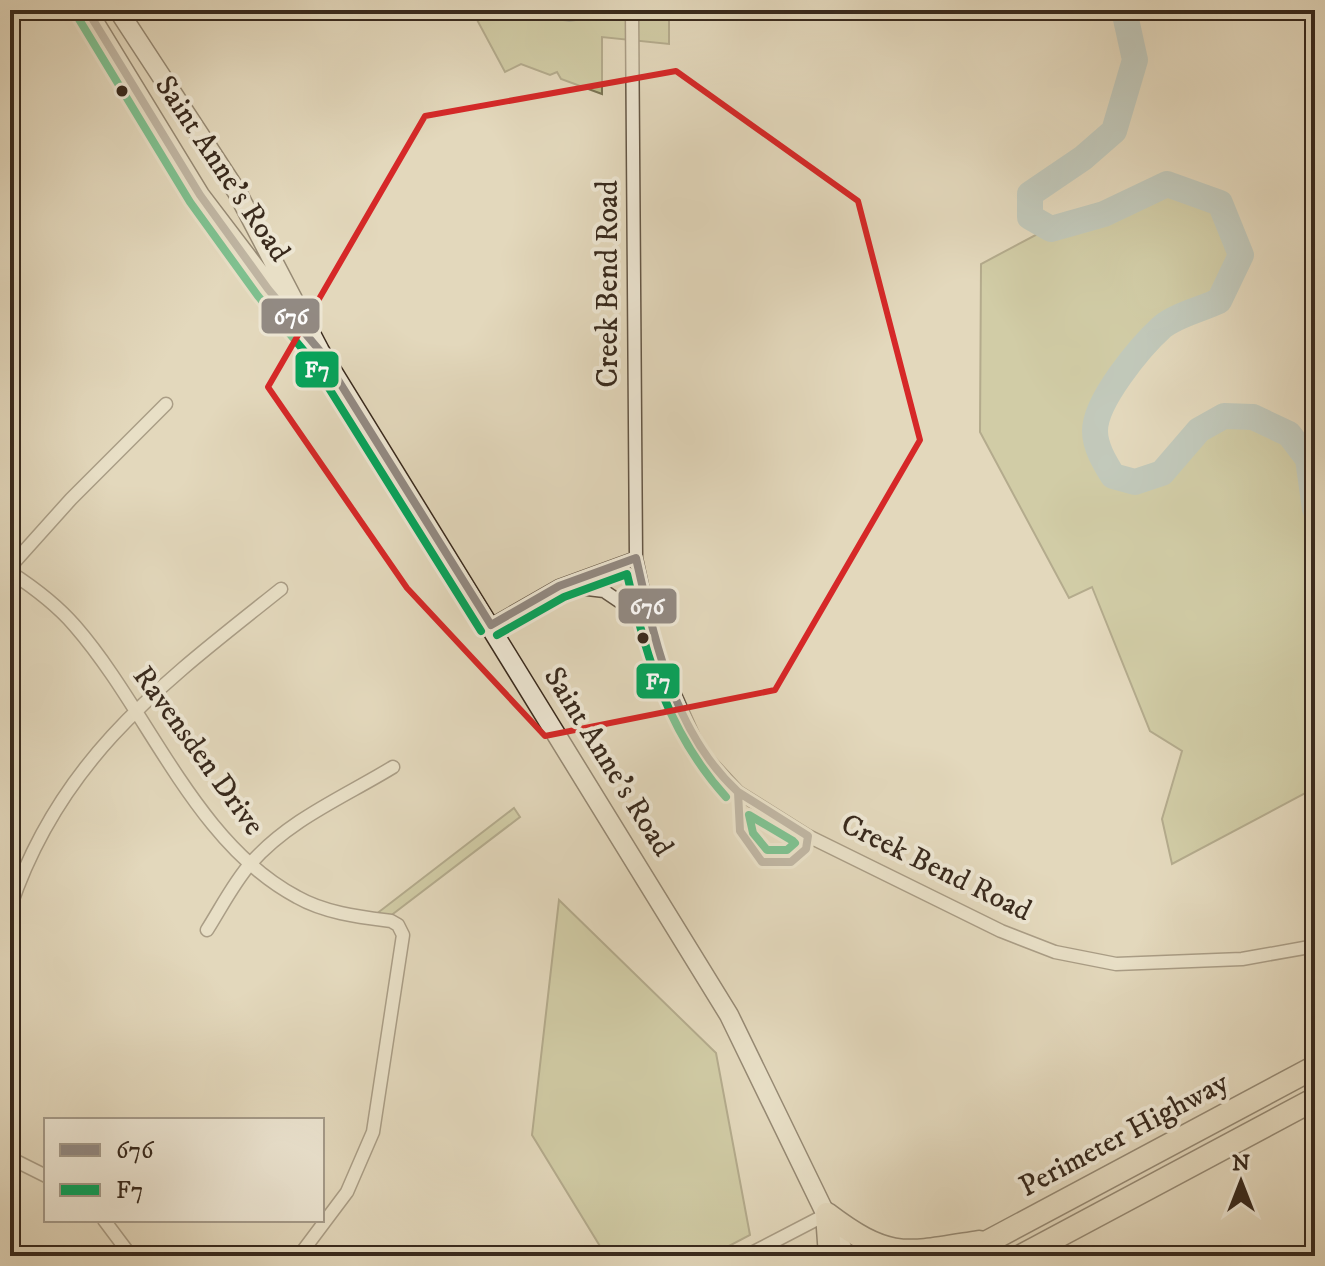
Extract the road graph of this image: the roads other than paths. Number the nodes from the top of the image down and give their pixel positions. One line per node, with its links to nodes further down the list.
1 (87, 10): 4 (main road, Saint Anne's Road)
2 (118, 10): 4 (main road, Saint Anne's Road)
3 (632, 10): 6 (street, Creek Bend Road)
4 (320, 351): 11 (main road, Saint Anne's Road)
5 (166, 404): 7 (street)
6 (636, 558): 8 (street); 10 (street, Creek Bend Road)
7 (10, 569): 12 (street, Ravensden Drive)
8 (559, 586): 10 (street); 11 (street)
9 (281, 589): 12 (street)
10 (650, 622): 17 (street, Creek Bend Road)
11 (491, 625): 22 (main road, Saint Anne's Road)
12 (135, 710): 14 (street, Ravensden Drive); 15 (street)
13 (393, 767): 14 (street)
14 (250, 864): 16 (street); 26 (street, Ravensden Drive)
15 (10, 908)
16 (207, 930)
17 (1315, 946)
18 (1315, 1067): 24 (highway, Perimeter Highway)
19 (1315, 1099): 31 (highway, Perimeter Highway)
20 (10, 1158): 21 (street)
21 (44, 1175)
22 (827, 1214): 24 (highway); 27 (street); 28 (highway); 29 (main road, Saint Anne's Road)
23 (106, 1222): 25 (street)
24 (990, 1240): 30 (highway, Perimeter Highway)
25 (131, 1256)
26 (299, 1256)
27 (746, 1256)
28 (830, 1256)
29 (846, 1256)
30 (961, 1256)
31 (1021, 1256)

